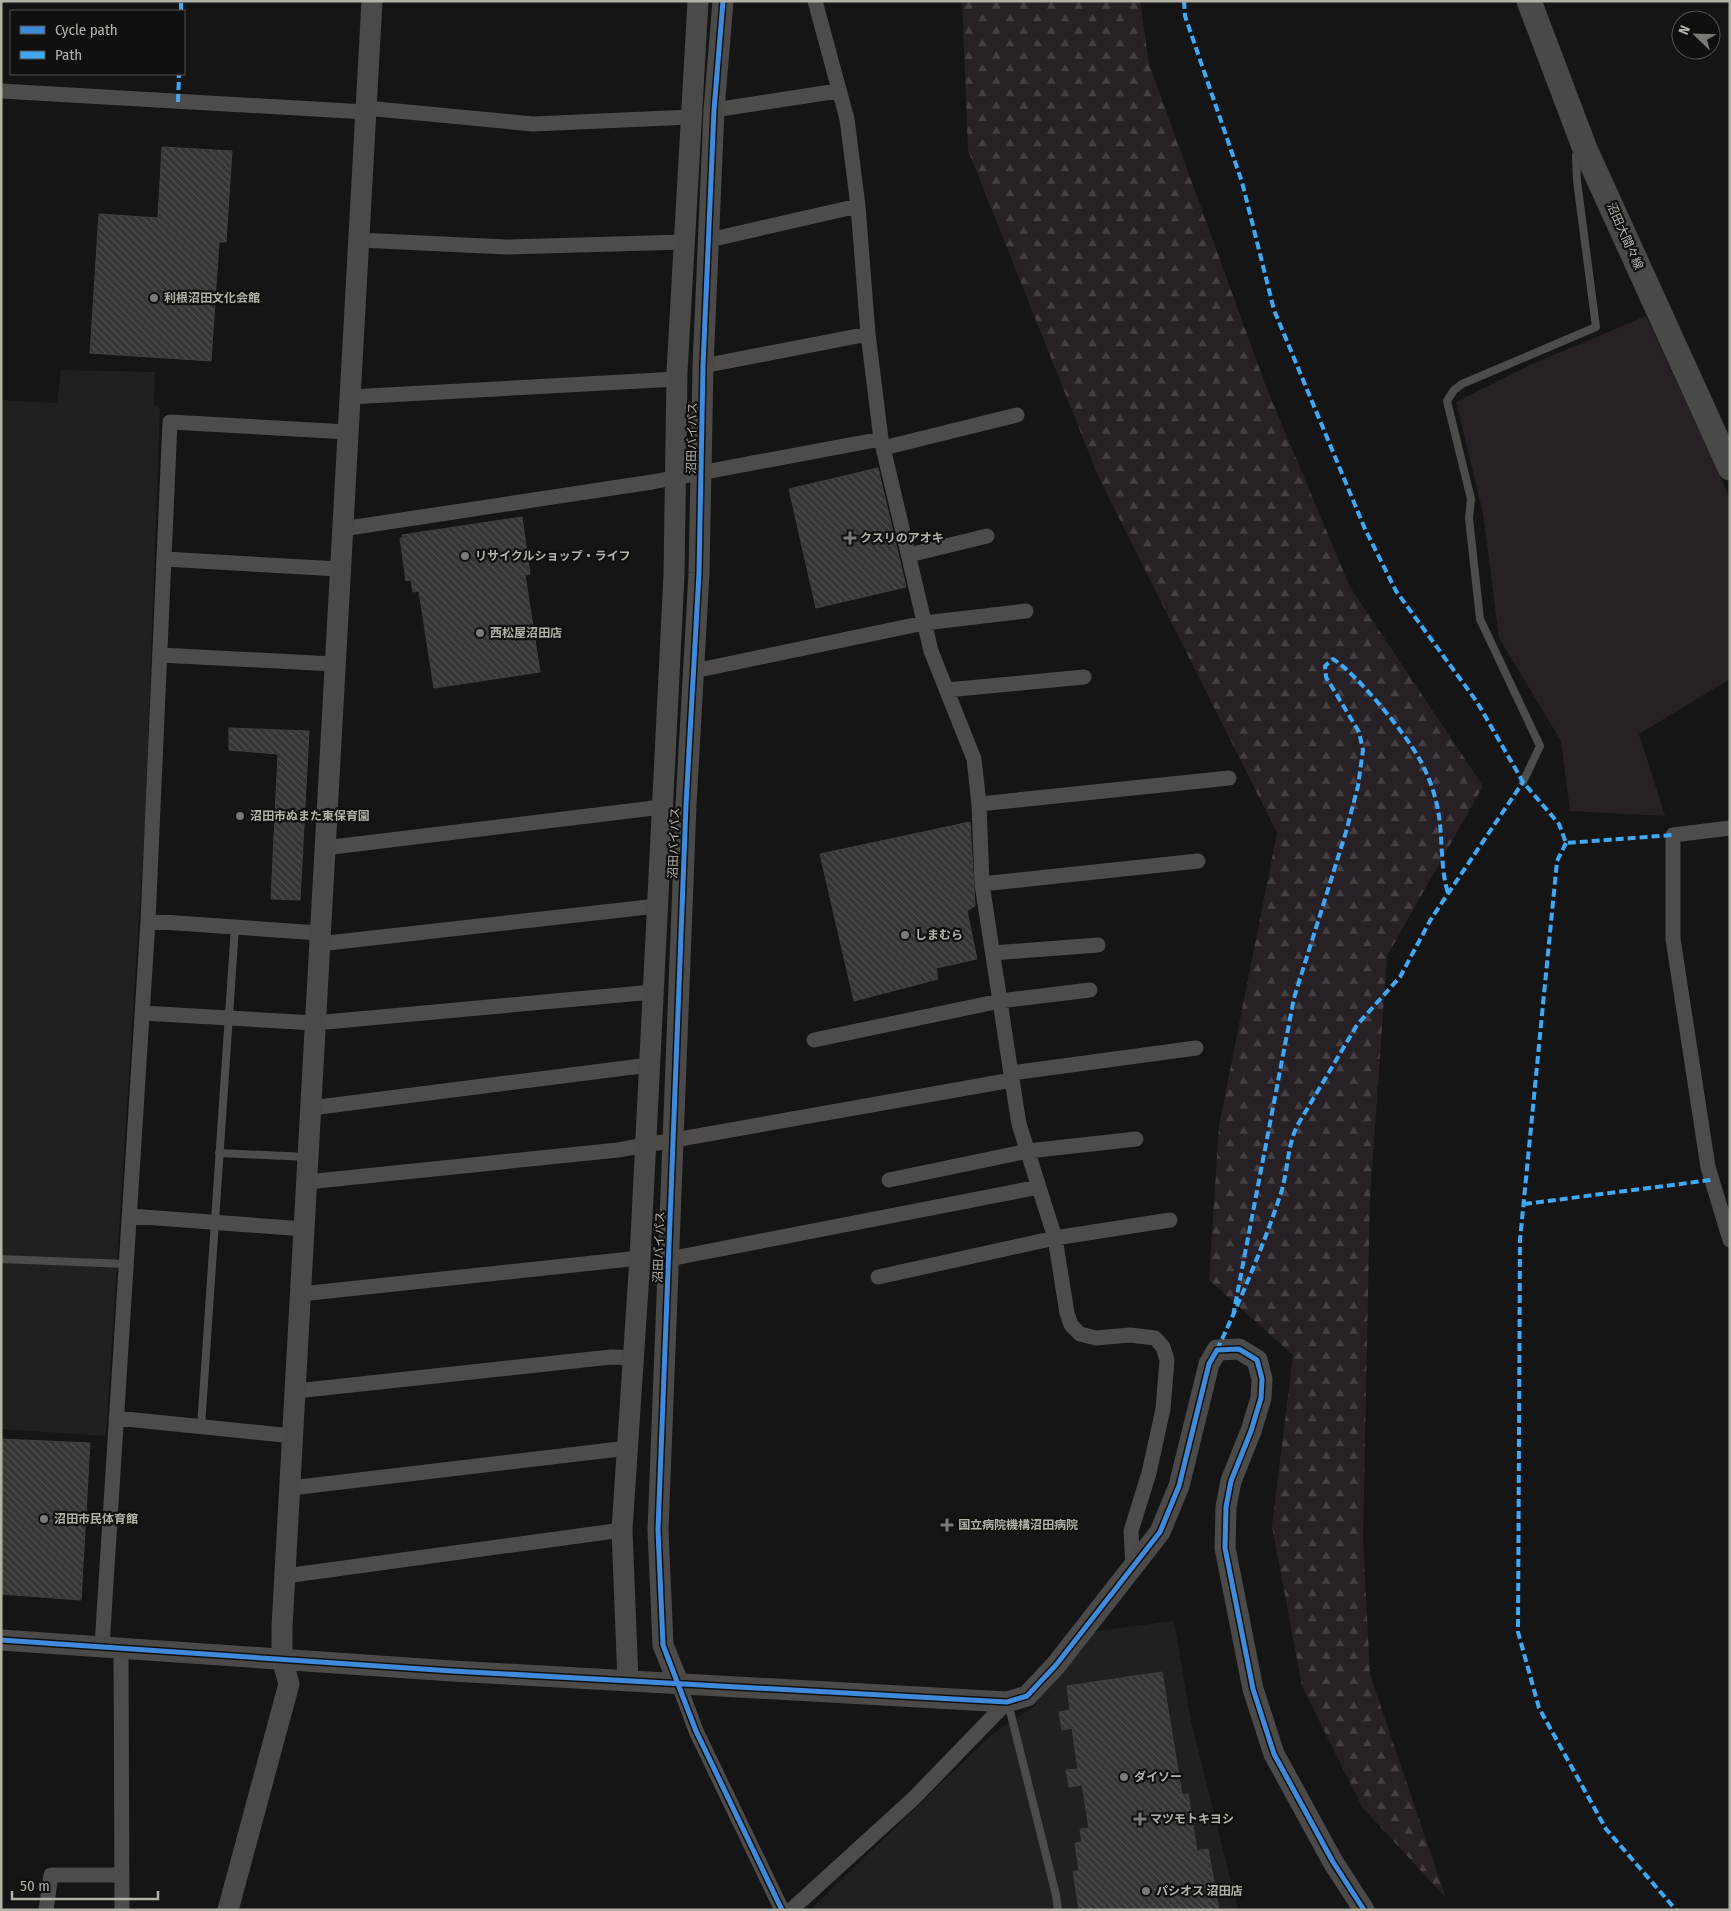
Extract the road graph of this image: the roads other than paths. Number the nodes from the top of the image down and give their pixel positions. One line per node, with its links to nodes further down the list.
1 (372, 1): 8 (street)
2 (698, 1): 10 (street, 沼田バイパス)
3 (723, 1): 9 (street, 沼田バイパス)
4 (815, 1): 7 (street)
5 (1529, 1): 11 (main road, 沼田大間々線)
6 (1, 91): 8 (street)
7 (838, 91): 9 (street); 12 (street)
8 (366, 110): 10 (street); 13 (street)
9 (714, 110): 14 (street, 沼田バイパス)
10 (691, 117): 15 (street, 沼田バイパス)
11 (1585, 149): 23 (main road, 沼田大間々線); 39 (lane)
12 (858, 206): 14 (street); 16 (street)
13 (359, 240): 15 (street); 19 (street)
14 (709, 240): 17 (street, 沼田バイパス)
15 (684, 242): 18 (street, 沼田バイパス)
16 (868, 334): 17 (street); 22 (street)
17 (703, 366): 24 (street, 沼田バイパス)
18 (677, 379): 19 (street); 25 (street, 沼田バイパス)
19 (350, 397): 21 (street)
20 (1018, 415): 22 (street)
21 (348, 432): 26 (street); 29 (street)
22 (882, 444): 24 (street); 28 (street)
23 (1730, 468)
24 (701, 473): 25 (street); 35 (street, 沼田バイパス)
25 (675, 478): 26 (street); 41 (street, 沼田バイパス)
26 (342, 529): 30 (street)
27 (987, 536): 28 (street)
28 (909, 555): 32 (street)
29 (164, 559): 30 (street); 33 (street)
30 (339, 569): 34 (street)
31 (1026, 611): 32 (street)
32 (924, 622): 35 (street); 37 (street)
33 (160, 655): 34 (street); 47 (street)
34 (334, 664): 43 (street)
35 (694, 671): 64 (street, 沼田バイパス)
36 (1084, 677): 37 (street)
37 (947, 690): 40 (street)
38 (1229, 778): 40 (street)
39 (1523, 782)
40 (979, 804): 45 (street)
41 (662, 807): 43 (street); 46 (street, 沼田バイパス)
42 (1730, 828): 77 (street)
43 (324, 848): 49 (street)
44 (1198, 861): 45 (street)
45 (982, 884): 51 (street)
46 (657, 906): 49 (street); 53 (street, 沼田バイパス)
47 (148, 921): 48 (street); 55 (street)
48 (235, 927): 49 (street); 56 (lane)
49 (319, 939): 57 (street)
50 (1098, 945): 51 (street)
51 (992, 953): 54 (street)
52 (1090, 990): 54 (street)
53 (653, 992): 57 (street); 60 (street, 沼田バイパス)
54 (1000, 1001): 58 (street); 61 (street)
55 (142, 1013): 56 (street); 72 (street)
56 (227, 1018): 57 (street); 67 (lane)
57 (315, 1022): 62 (street)
58 (814, 1040)
59 (1196, 1048): 61 (street)
60 (649, 1065): 62 (street); 65 (street, 沼田バイパス)
61 (1011, 1076): 64 (street); 66 (street)
62 (311, 1108): 68 (street)
63 (1136, 1139): 66 (street)
64 (673, 1140): 65 (street); 80 (street, 沼田バイパス)
65 (646, 1145): 70 (street); 78 (street, 沼田バイパス)
66 (1028, 1151): 69 (street); 71 (street)
67 (219, 1153): 68 (lane); 74 (lane)
68 (308, 1157): 70 (street)
69 (889, 1180)
70 (307, 1182): 75 (street)
71 (1039, 1187): 76 (street); 80 (street)
72 (130, 1216): 74 (street); 81 (street)
73 (1170, 1220): 76 (street)
74 (215, 1223): 75 (street); 87 (lane)
75 (304, 1229): 83 (street)
76 (1055, 1238): 82 (street); 92 (street)
77 (1730, 1240)
78 (640, 1258): 83 (street); 84 (street, 沼田バイパス)
79 (1, 1259): 81 (lane)
80 (668, 1259): 98 (street, 沼田バイパス)
81 (126, 1264): 86 (street)
82 (878, 1277)
83 (301, 1294): 85 (street)
84 (634, 1358): 85 (street); 89 (street, 沼田バイパス)
85 (296, 1391): 88 (street)
86 (116, 1418): 87 (street); 95 (street)
87 (201, 1427): 88 (street)
88 (293, 1436): 90 (street)
89 (628, 1448): 90 (street); 91 (street, 沼田バイパス)
90 (290, 1488): 93 (street)
91 (622, 1530): 93 (street); 97 (street, 沼田バイパス)
92 (1133, 1567): 99 (street); 107 (street)
93 (285, 1576): 96 (street)
94 (1, 1640): 95 (street)
95 (111, 1647): 96 (street); 100 (street)
96 (282, 1659): 97 (street); 103 (street)
97 (628, 1680): 98 (street)
98 (678, 1682): 99 (street); 104 (street)
99 (1007, 1702): 105 (street); 106 (lane)
100 (122, 1875): 101 (street); 102 (street)
101 (46, 1910)
102 (122, 1910)
103 (228, 1910)
104 (782, 1910)
105 (791, 1910)
106 (1058, 1910)
107 (1364, 1910)

